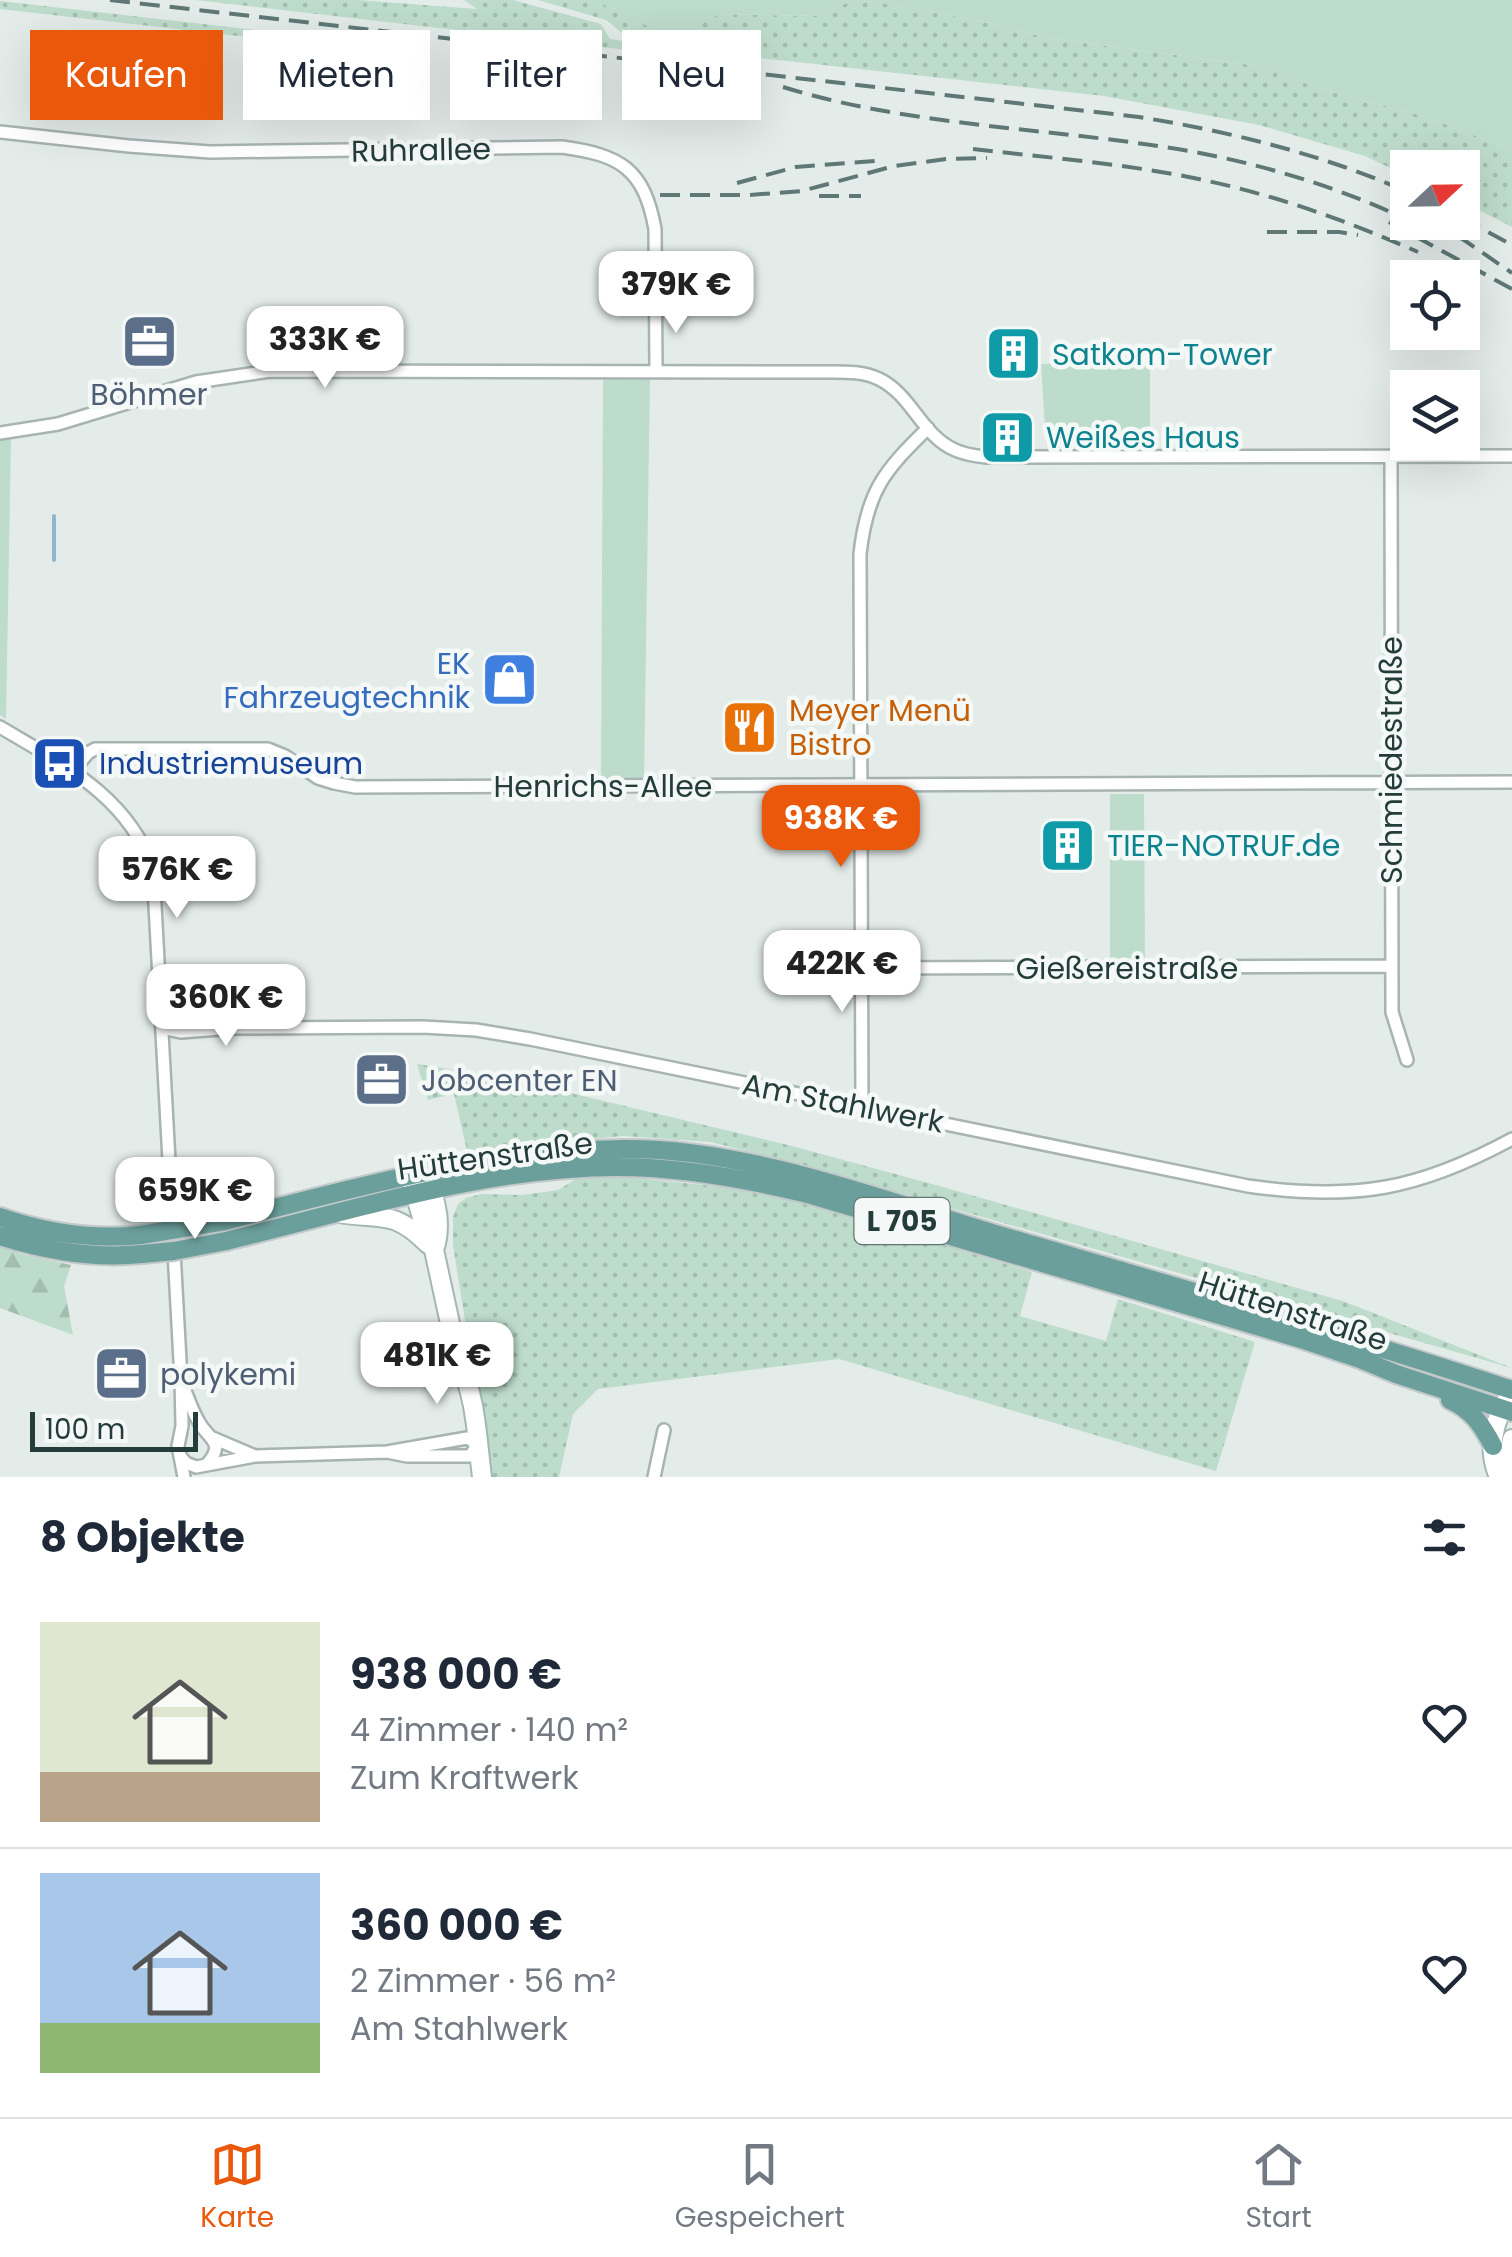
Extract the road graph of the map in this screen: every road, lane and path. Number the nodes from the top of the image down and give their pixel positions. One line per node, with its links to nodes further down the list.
1 (0, 132): 2 (street, Ruhrallee)
2 (656, 371): 3 (street); 4 (street)
3 (928, 428): 7 (street); 13 (street)
4 (0, 432)
5 (1480, 456): 6 (street)
6 (1512, 456)
7 (1390, 457)
8 (1391, 460): 12 (street, Schmiedestraße)
9 (0, 727): 10 (street)
10 (73, 771): 13 (street, Henrichs-Allee); 16 (street)
11 (1512, 782): 12 (street, Henrichs-Allee)
12 (1392, 783): 13 (street, Henrichs-Allee); 14 (street, Schmiedestraße)
13 (860, 786): 15 (street)
14 (1392, 966): 15 (street, Gießereistraße); 17 (street, Schmiedestraße)
15 (862, 968): 18 (street)
16 (162, 1028): 18 (street, Am Stahlwerk); 26 (street)
17 (1407, 1060)
18 (862, 1106): 19 (street, Am Stahlwerk)
19 (1512, 1139)
20 (421, 1183): 21 (main road, Hüttenstraße / L 705); 22 (main road, Hüttenstraße / L 705, bridge); 24 (street); 25 (main road, Hüttenstraße / L 705); 27 (main road, Hüttenstraße / L 705)
21 (338, 1213): 23 (main road, Hüttenstraße / L 705, bridge); 24 (street)
22 (0, 1217)
23 (0, 1236)
24 (434, 1250): 33 (street)
25 (1396, 1374): 28 (main road, Hüttenstraße / L 705); 34 (main road, L 705)
26 (181, 1379): 30 (street); 31 (street)
27 (1512, 1391): 28 (street)
28 (1506, 1410): 34 (street)
29 (664, 1430): 39 (street)
30 (208, 1434): 31 (street); 35 (street); 37 (street)
31 (182, 1437): 36 (street)
32 (1512, 1439): 38 (street)
33 (471, 1446): 35 (street); 41 (street); 42 (street)
34 (1492, 1446): 43 (street)
35 (255, 1456): 37 (street)
36 (181, 1457): 37 (street); 40 (street)
37 (203, 1468)
38 (1512, 1470)
39 (656, 1476)
40 (184, 1477)
41 (473, 1477)
42 (482, 1477)
43 (1500, 1477)

